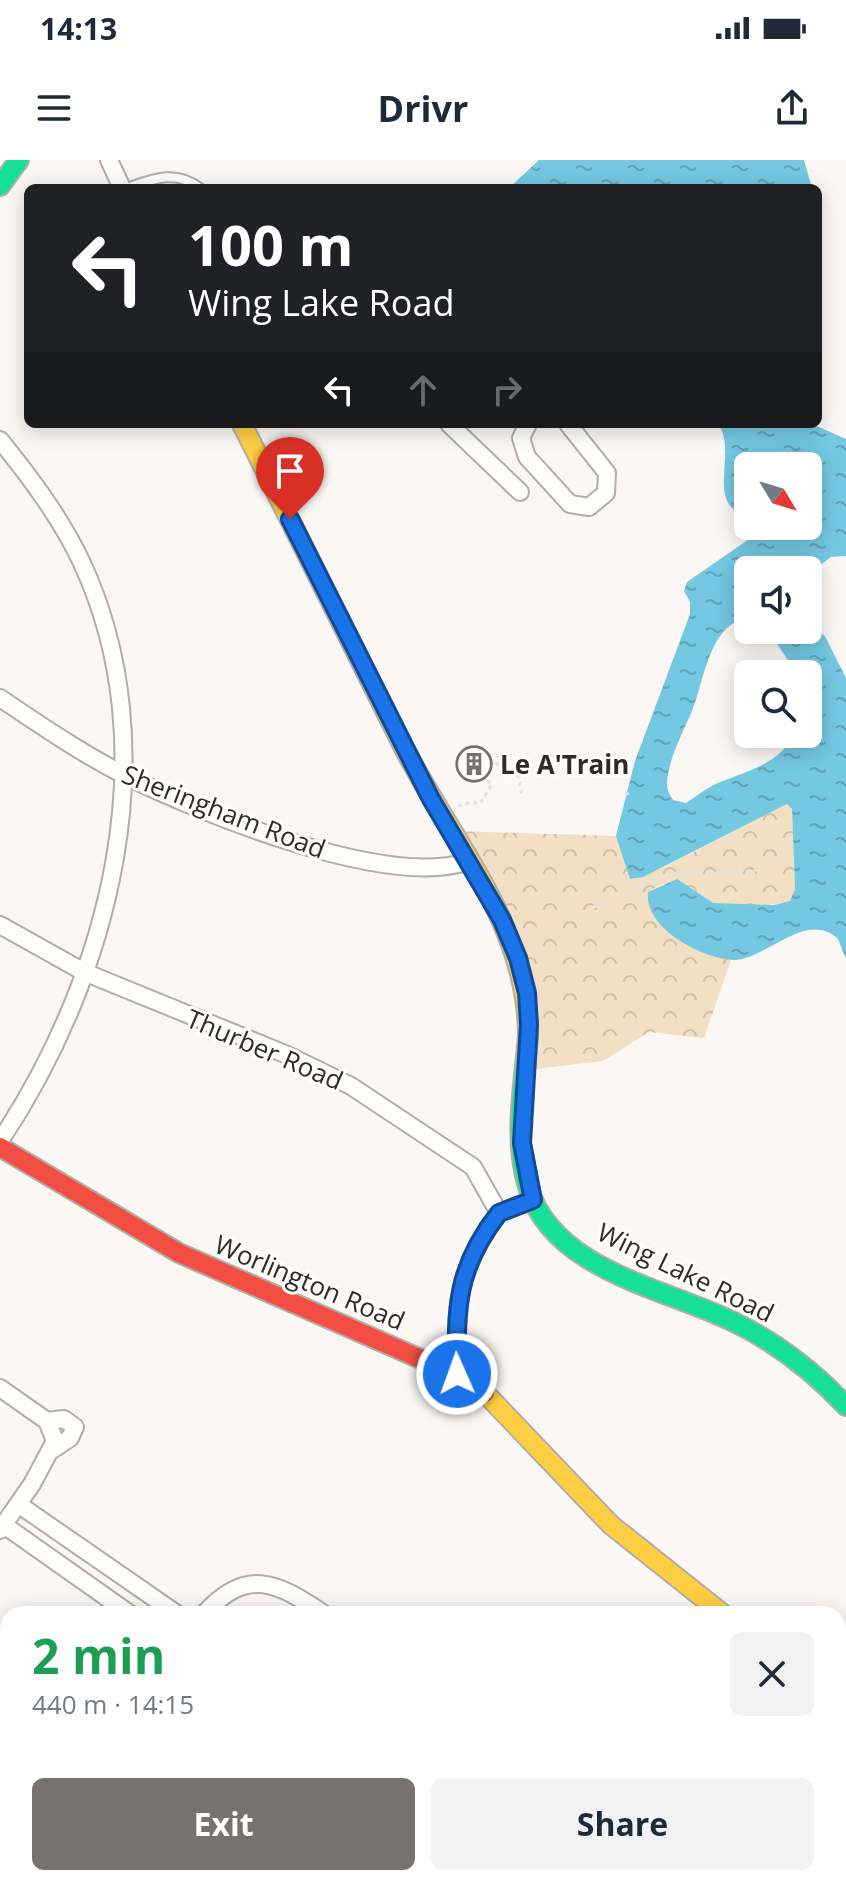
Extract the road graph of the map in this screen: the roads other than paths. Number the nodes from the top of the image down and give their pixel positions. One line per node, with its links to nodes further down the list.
1 (19, 160): 6 (street)
2 (109, 160): 3 (street)
3 (122, 184)
4 (136, 184): 5 (lane)
5 (194, 184)
6 (0, 186)
7 (244, 428): 17 (street, Wing Lake Road)
8 (453, 428): 13 (street)
9 (526, 428): 12 (street)
10 (571, 428): 12 (street)
11 (0, 440): 16 (street)
12 (527, 457): 13 (street)
13 (505, 477): 14 (street)
14 (520, 492)
15 (0, 698): 16 (street, Sheringham Road)
16 (125, 775): 17 (street, Sheringham Road); 19 (street)
17 (466, 862): 21 (street, Wing Lake Road)
18 (0, 925): 19 (street, Thurber Road)
19 (84, 972): 20 (street); 22 (street, Thurber Road)
20 (0, 1144): 23 (street, Worlington Road)
21 (533, 1200): 22 (street); 25 (street, Wing Lake Road)
22 (499, 1213): 23 (street)
23 (457, 1374): 33 (street, Worlington Road)
24 (0, 1388): 26 (street)
25 (846, 1406)
26 (51, 1435): 26 (street); 27 (street)
27 (18, 1504): 28 (street); 30 (street)
28 (2, 1528): 29 (street)
29 (118, 1606)
30 (165, 1606)
31 (213, 1606): 32 (street)
32 (311, 1606)
33 (713, 1606)

